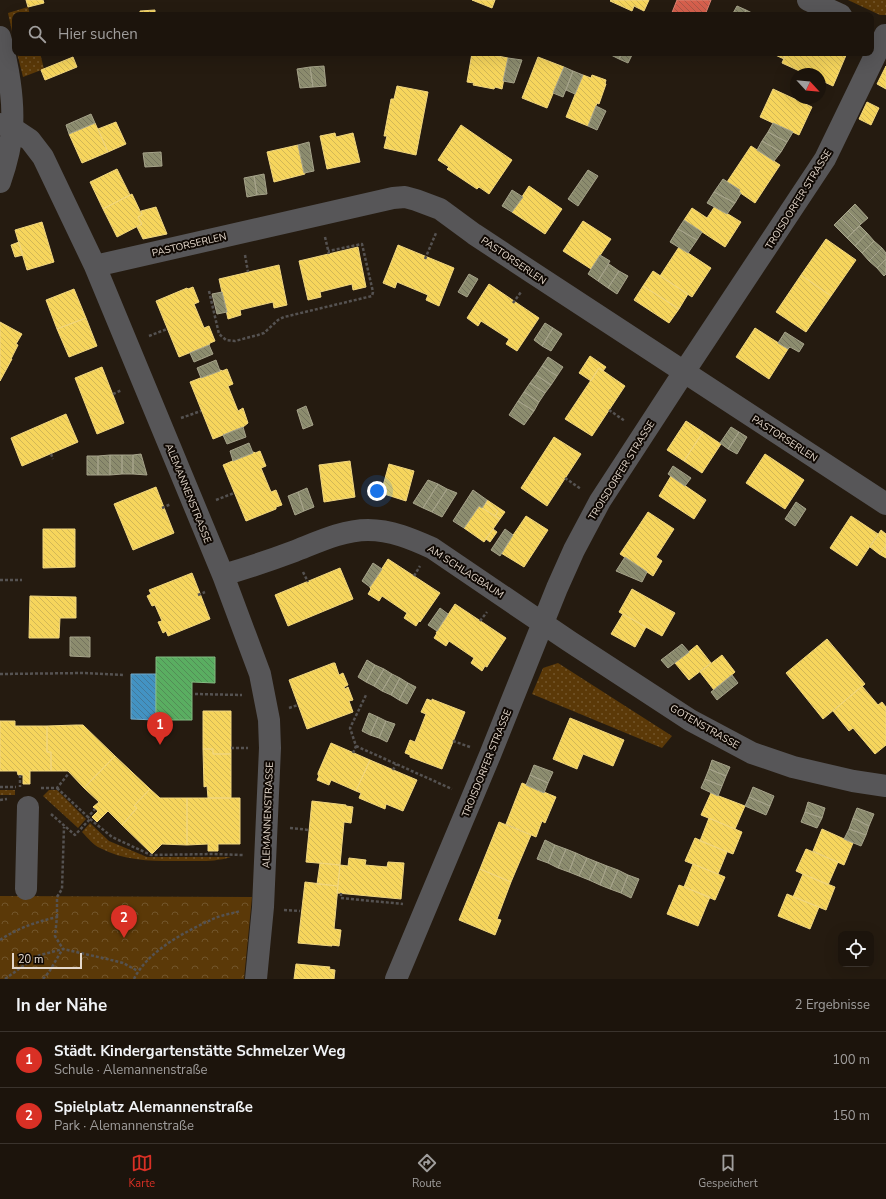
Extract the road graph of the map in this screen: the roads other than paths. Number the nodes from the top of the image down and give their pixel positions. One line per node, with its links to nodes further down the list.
1 (808, 0): 2 (street)
2 (834, 12)
3 (882, 33): 5 (street, TROISDORFER STRASSE)
4 (0, 37): 7 (street)
5 (874, 51)
6 (872, 56): 10 (street, TROISDORFER STRASSE)
7 (6, 126): 8 (street); 9 (street, ALEMANNENSTRASSE)
8 (0, 182)
9 (95, 266): 10 (street, PASTORSERLEN); 12 (street, ALEMANNENSTRASSE)
10 (684, 372): 11 (street, PASTORSERLEN); 13 (street, TROISDORFER STRASSE)
11 (886, 504)
12 (223, 575): 13 (street, AM SCHLAGBAUM); 17 (street, ALEMANNENSTRASSE)
13 (543, 623): 14 (street, GOTENSTRASSE); 18 (street, TROISDORFER STRASSE)
14 (886, 786)
15 (28, 807): 16 (street)
16 (26, 889)
17 (256, 979)
18 (396, 979)

